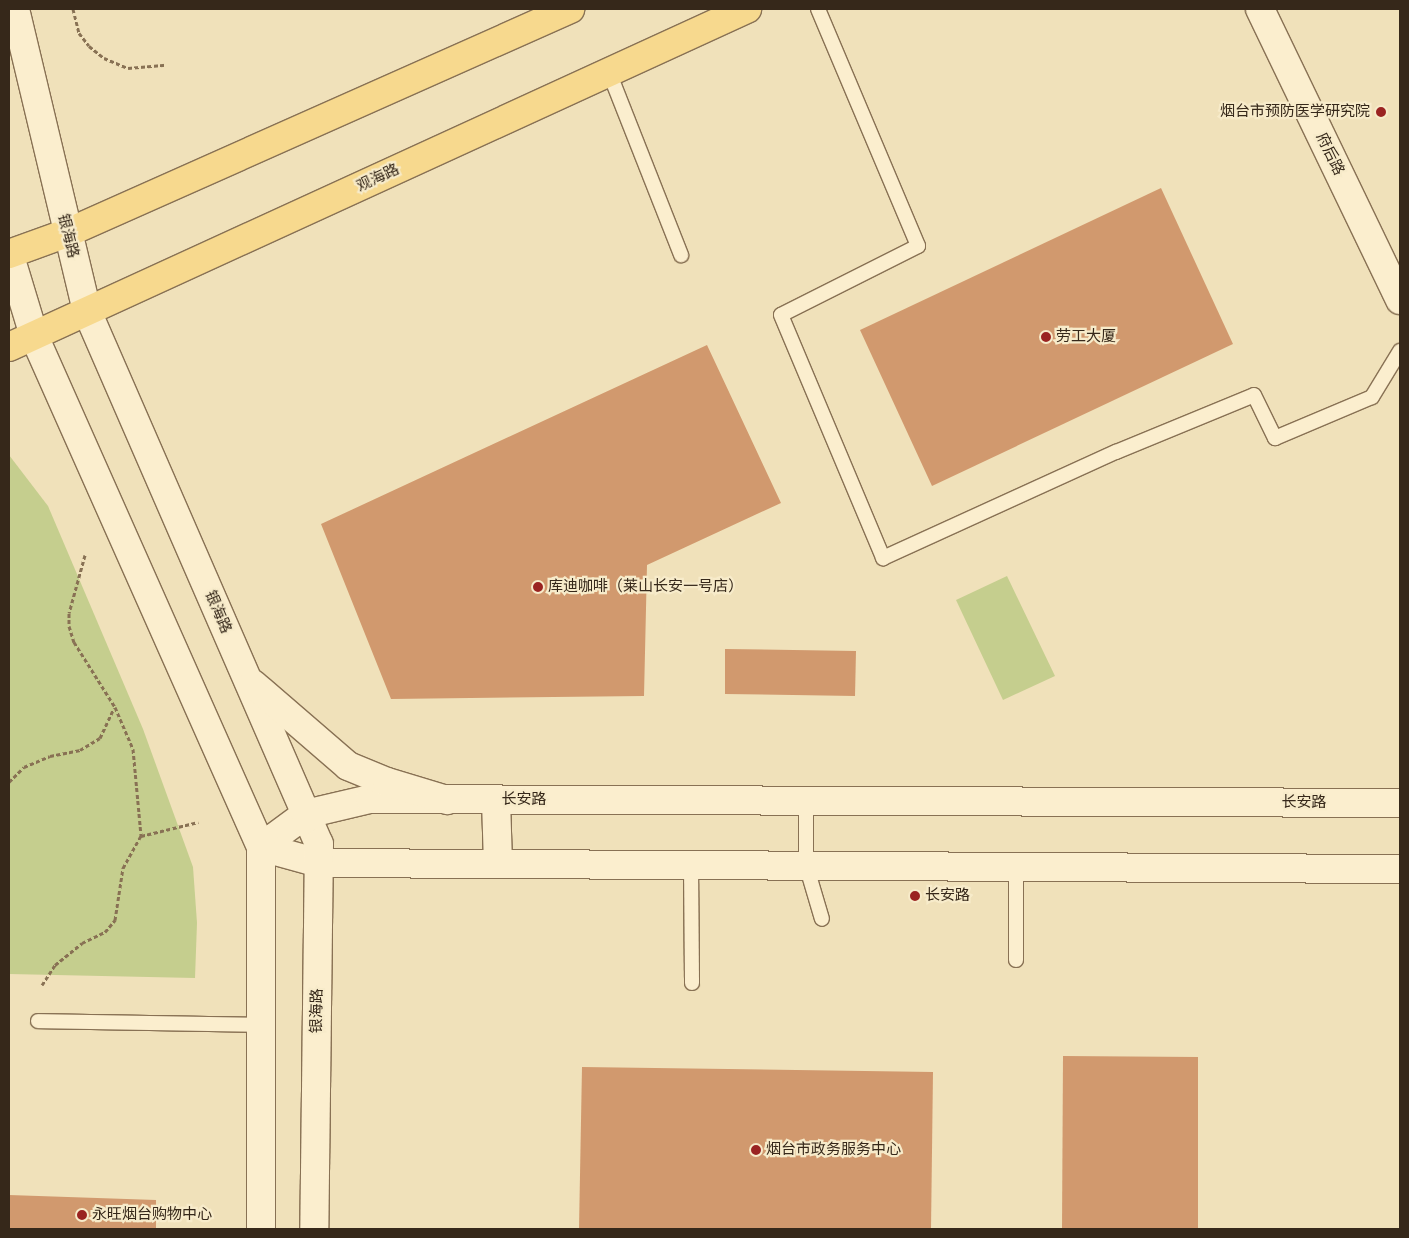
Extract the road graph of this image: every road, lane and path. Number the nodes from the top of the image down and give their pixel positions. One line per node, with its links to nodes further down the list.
1 (14, 9): 9 (street, 银海路)
2 (73, 9): 7 (path)
3 (570, 9): 9 (main road)
4 (747, 9): 8 (main road, 观海路)
5 (818, 9): 16 (lane)
6 (1260, 9): 12 (street, 府后路)
7 (166, 65)
8 (609, 72): 11 (lane); 13 (main road, 观海路)
9 (67, 233): 10 (main road); 13 (street, 银海路)
10 (9, 254): 14 (street)
11 (680, 255)
12 (1400, 300)
13 (87, 311): 14 (main road, 观海路); 18 (street, 银海路)
14 (34, 336): 15 (main road, 观海路); 28 (street)
15 (9, 347)
16 (1400, 351)
17 (85, 555): 19 (path)
18 (247, 679): 21 (street); 25 (street, 银海路)
19 (115, 707): 20 (path); 27 (path)
20 (9, 782)
21 (448, 800): 22 (street, 长安路); 25 (street, 长安路)
22 (496, 800): 23 (street, 长安路); 30 (street)
23 (806, 801): 24 (street, 长安路); 32 (lane)
24 (1400, 803)
25 (306, 814): 28 (street, 长安路); 29 (street, 银海路)
26 (198, 822): 27 (path)
27 (141, 836): 38 (path)
28 (261, 847): 29 (street); 40 (street)
29 (318, 863): 30 (street); 42 (street, 银海路)
30 (498, 863): 31 (street)
31 (691, 865): 32 (street); 37 (lane)
32 (806, 865): 33 (street); 35 (lane)
33 (1016, 867): 34 (street); 36 (lane)
34 (1400, 870)
35 (822, 919)
36 (1016, 960)
37 (692, 983)
38 (42, 985)
39 (38, 1021): 40 (lane)
40 (261, 1026): 41 (street)
41 (261, 1229)
42 (314, 1229)

